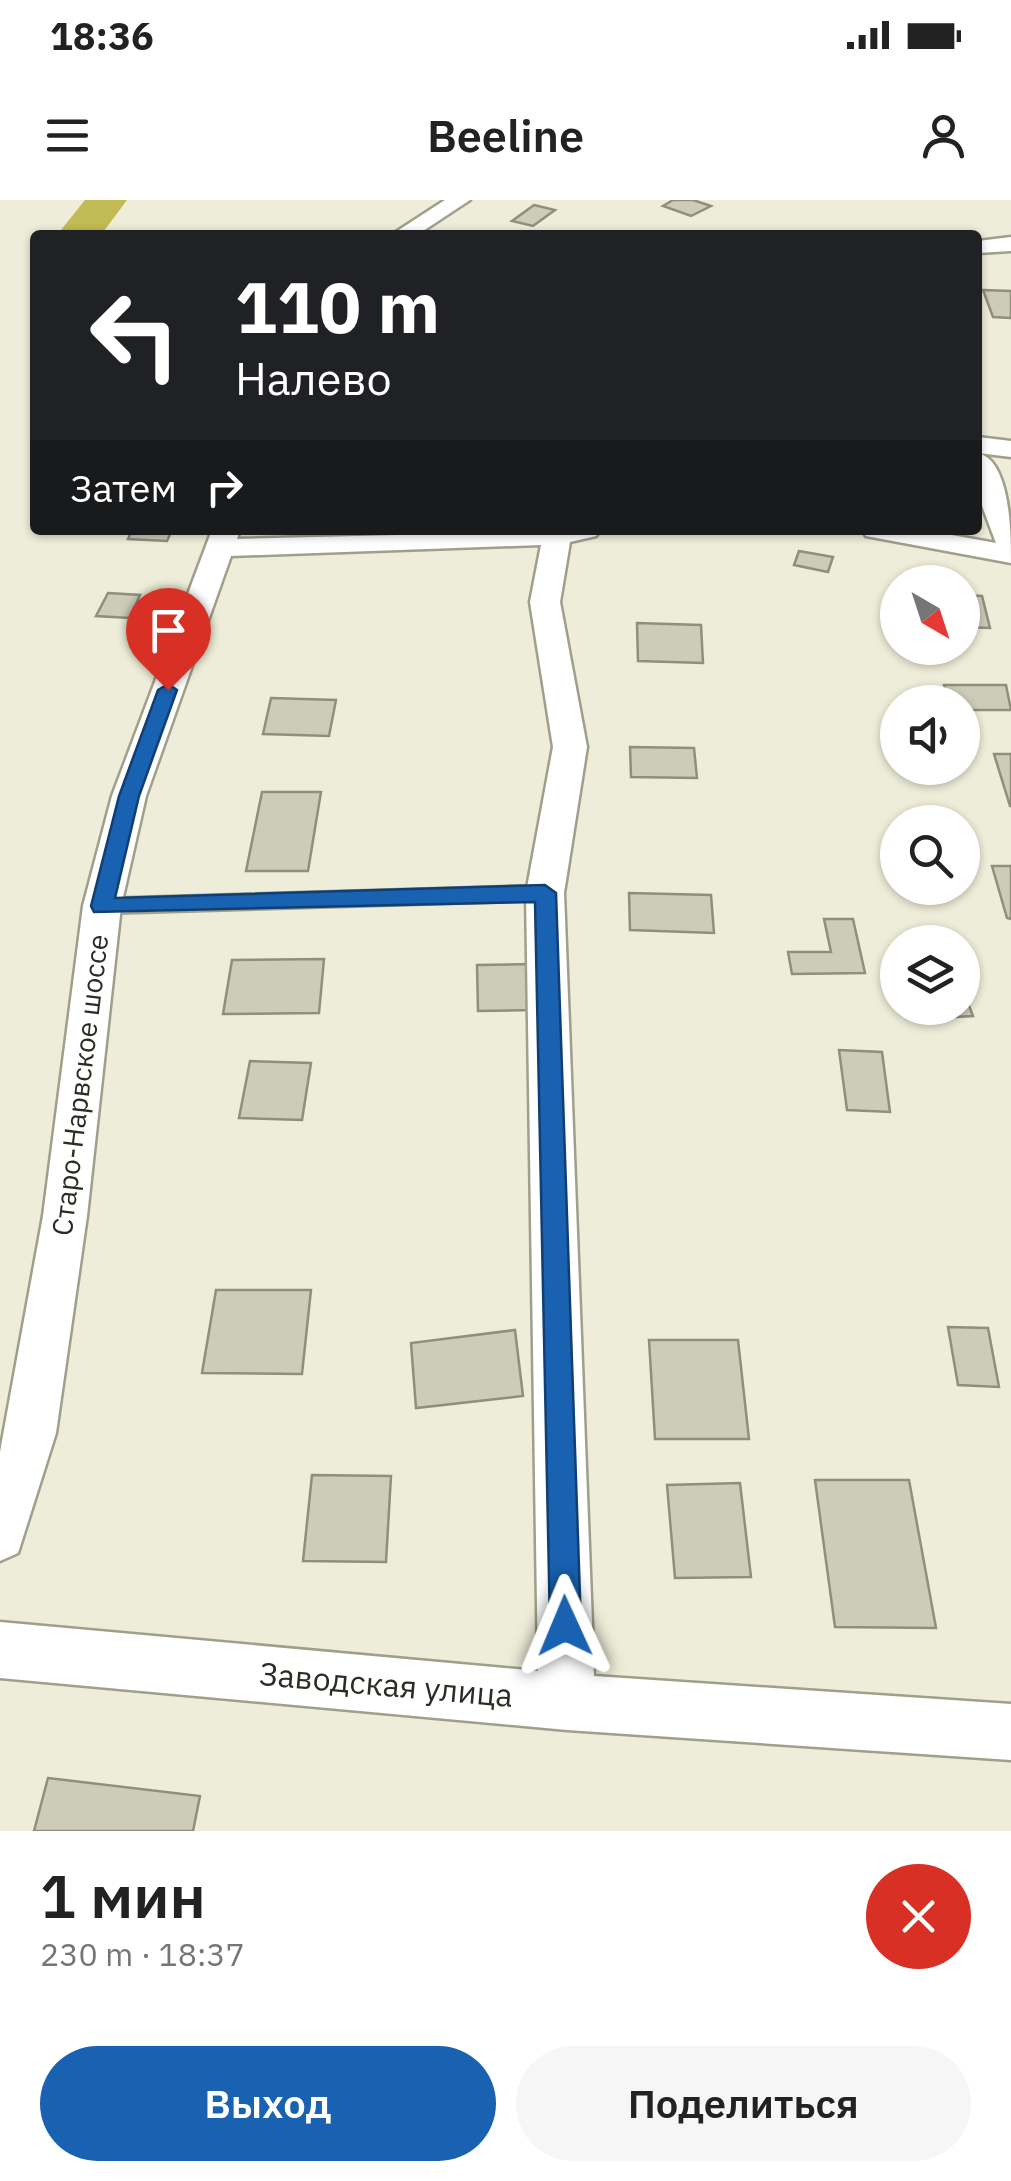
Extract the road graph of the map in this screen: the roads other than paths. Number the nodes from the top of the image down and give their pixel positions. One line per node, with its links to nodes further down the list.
1 (460, 200): 2 (street)
2 (410, 230)
3 (1011, 244): 4 (street)
4 (982, 248)
5 (982, 445): 6 (street)
6 (1011, 449)
7 (982, 472): 12 (street)
8 (455, 535): 11 (street)
9 (570, 535): 14 (street)
10 (904, 535): 13 (street)
11 (222, 539): 15 (street, Старо-Нарвское шоссе)
12 (1011, 544)
13 (1011, 554)
14 (545, 893): 15 (lane); 18 (street)
15 (102, 906): 16 (street, Старо-Нарвское шоссе)
16 (0, 1534)
17 (0, 1650): 18 (street, Заводская улица)
18 (567, 1702): 19 (street, Заводская улица)
19 (1011, 1732)

